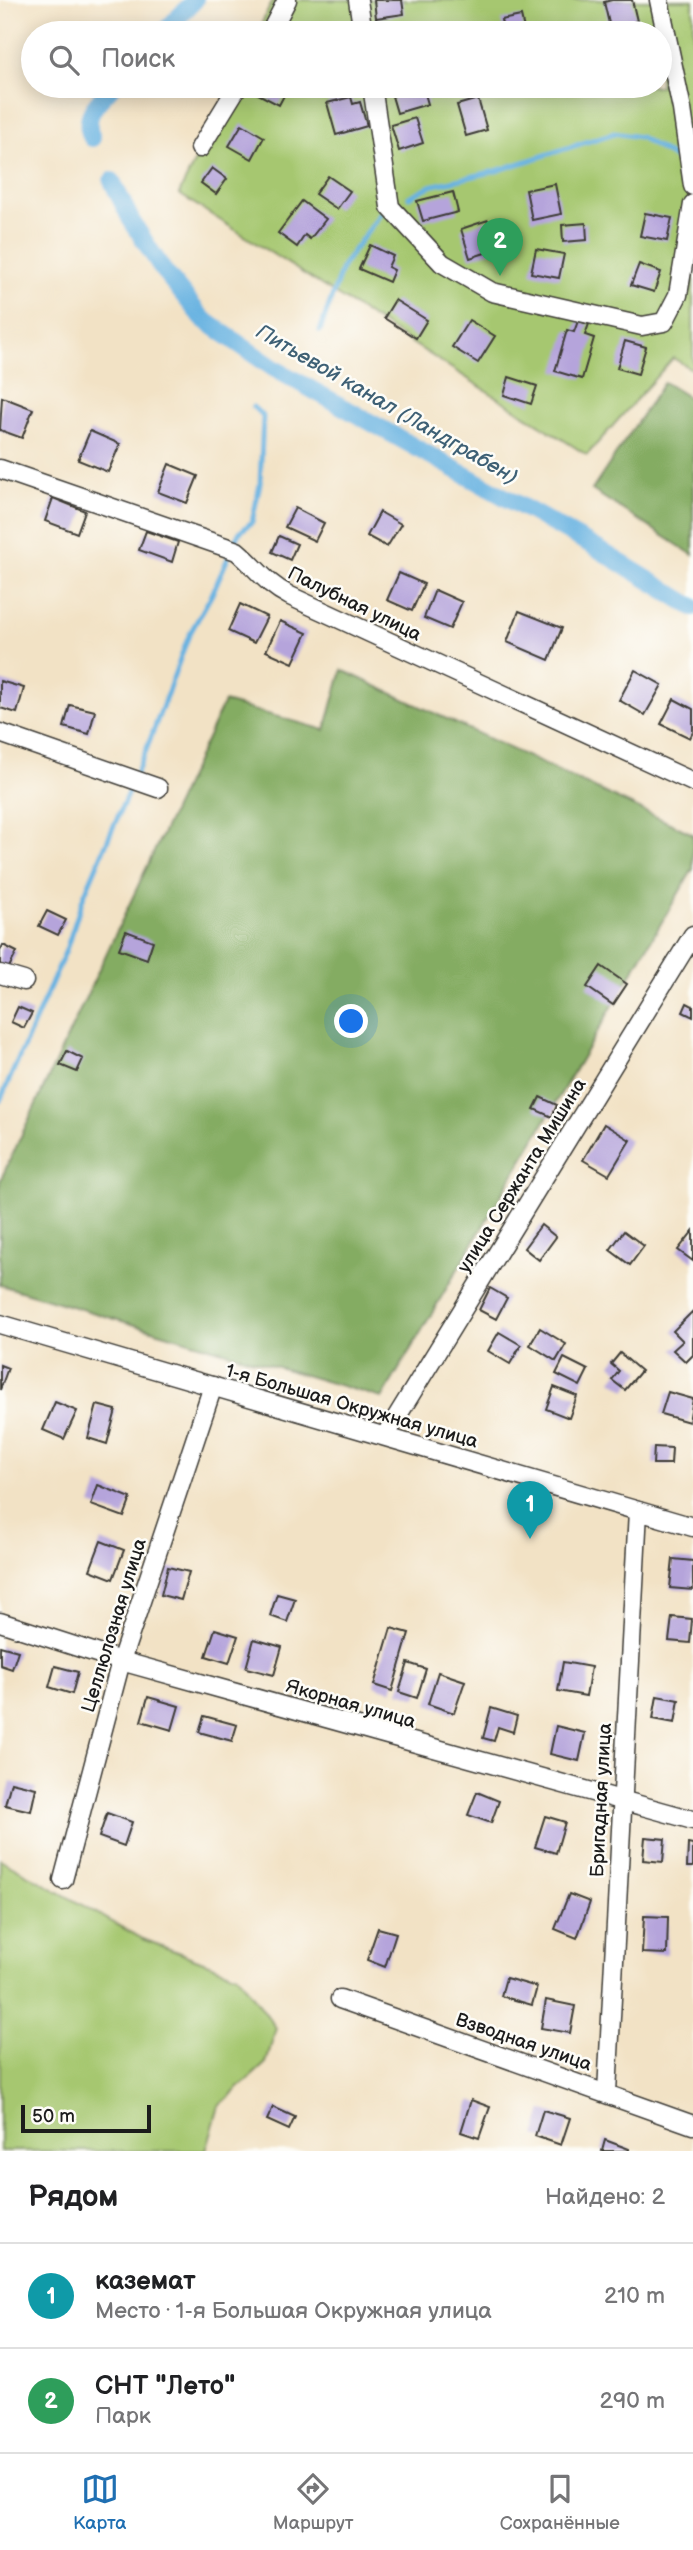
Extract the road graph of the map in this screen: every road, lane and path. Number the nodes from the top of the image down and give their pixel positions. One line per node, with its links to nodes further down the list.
1 (287, 0): 4 (street)
2 (358, 0): 5 (street)
3 (659, 0): 6 (street)
4 (276, 21)
5 (361, 21)
6 (663, 21)
7 (672, 62): 11 (street)
8 (230, 98): 10 (street)
9 (374, 98): 12 (street)
10 (200, 148)
11 (693, 186)
12 (693, 204)
13 (0, 469): 15 (street, Палубная улица)
14 (0, 733): 16 (street)
15 (693, 782)
16 (158, 788)
17 (693, 935): 22 (street, улица Сержанта Мишина)
18 (0, 974): 19 (street)
19 (24, 981)
20 (0, 1324): 21 (street, 1-я Большая Окружная улица)
21 (213, 1386): 22 (street, 1-я Большая Окружная улица); 26 (street, Целлюлозная улица)
22 (385, 1436): 23 (street, 1-я Большая Окружная улица)
23 (638, 1511): 24 (street, 1-я Большая Окружная улица); 27 (street, Бригадная улица)
24 (693, 1527)
25 (0, 1622): 26 (street, Якорная улица)
26 (121, 1661): 27 (street, Якорная улица); 29 (street, Целлюлозная улица)
27 (621, 1800): 28 (street, Якорная улица); 31 (street, Бригадная улица)
28 (693, 1820)
29 (63, 1880)
30 (340, 1998): 31 (street, Взводная улица)
31 (607, 2092): 32 (street, Взводная улица)
32 (693, 2125)

